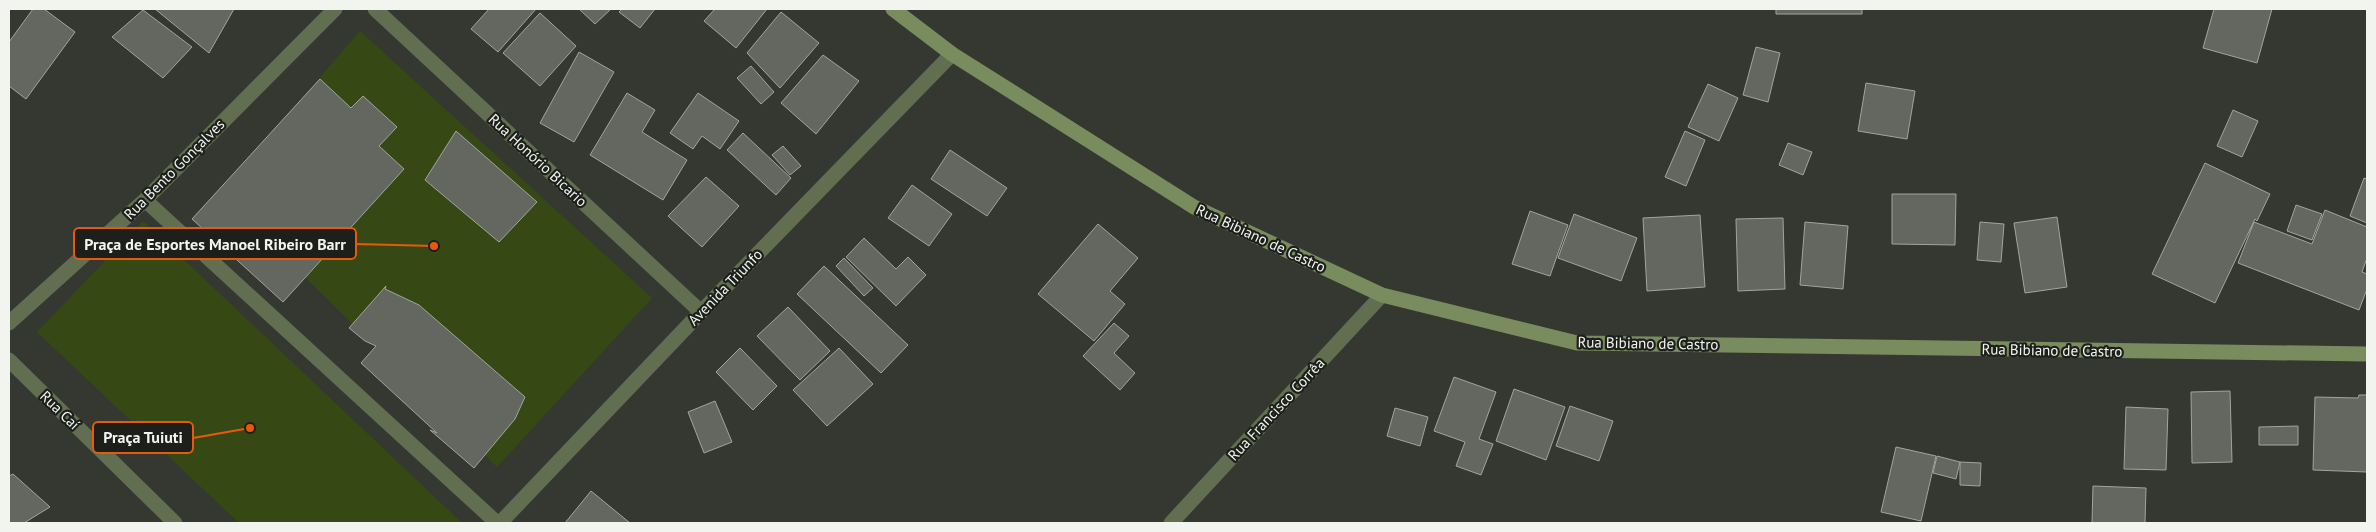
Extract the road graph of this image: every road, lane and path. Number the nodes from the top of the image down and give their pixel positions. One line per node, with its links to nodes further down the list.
1 (335, 9): 5 (street, Rua Bento Gonçalves)
2 (375, 9): 7 (street, Rua Honório Bicario)
3 (892, 9): 4 (street, Rua Bibiano de Castro)
4 (952, 54): 6 (street, Rua Bibiano de Castro); 7 (street, Avenida Triunfo)
5 (145, 200): 8 (street, Rua Bento Gonçalves); 12 (street)
6 (1382, 295): 9 (street, Rua Bibiano de Castro); 13 (street, Rua Francisco Corrêa)
7 (701, 312): 12 (street, Avenida Triunfo)
8 (9, 323)
9 (2367, 354)
10 (9, 360): 11 (street, Rua Caí)
11 (175, 523)
12 (498, 523)
13 (1171, 523)

